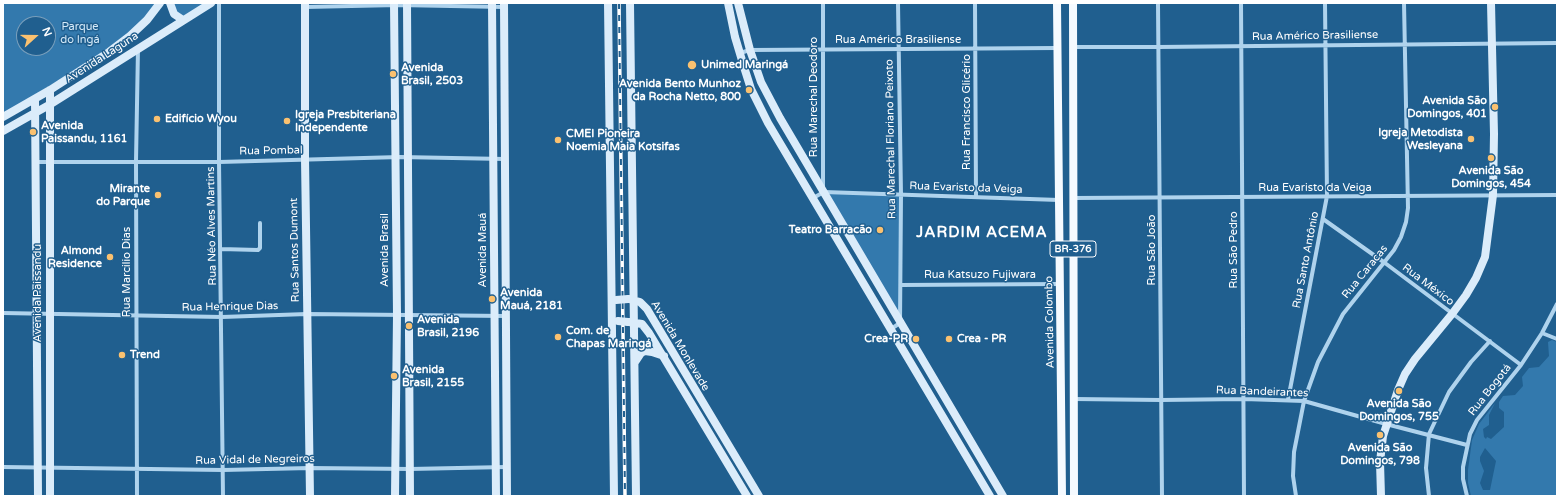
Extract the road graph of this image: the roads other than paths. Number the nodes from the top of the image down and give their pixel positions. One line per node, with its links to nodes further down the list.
1 (160, 3): 39 (main road, Avenida Laguna)
2 (170, 3): 24 (main road)
3 (211, 3): 24 (main road, Avenida Laguna)
4 (219, 3): 57 (street, Rua Néo Alves Martins)
5 (608, 3): 77 (main road)
6 (630, 3): 76 (main road)
7 (728, 3): 38 (main road)
8 (738, 3): 36 (main road)
9 (823, 3): 37 (street, Rua Marechal Deodoro)
10 (898, 3): 34 (street, Rua Marechal Floriano Peixoto)
11 (975, 3): 35 (street, Rua Francisco Glicério)
12 (1057, 3): 33 (main road, Avenida Colombo / BR-376)
13 (1073, 3): 30 (main road, BR-376)
14 (1158, 3): 31 (street, Rua São João)
15 (1241, 3): 28 (street, Rua São Pedro)
16 (1325, 3): 29 (street, Rua Santo Antônio)
17 (1404, 3): 26 (street, Rua Caracas)
18 (1491, 3): 27 (main road)
19 (394, 4): 20 (street); 21 (street); 49 (main road, Avenida Brasil)
20 (407, 4): 22 (street); 50 (main road)
21 (305, 5): 53 (main road, Rua Santos Dumont)
22 (492, 5): 23 (street); 51 (main road, Avenida Mauá)
23 (504, 5): 52 (main road, Avenida Mauá)
24 (183, 20): 32 (main road, Avenida Laguna)
25 (1557, 43): 27 (street, Rua Américo Brasiliense)
26 (1404, 44): 27 (street, Rua Américo Brasiliense); 29 (street, Rua Américo Brasiliense); 63 (street, Rua Caracas)
27 (1492, 44): 60 (main road)
28 (1241, 46): 29 (street, Rua Américo Brasiliense); 31 (street, Rua Américo Brasiliense); 65 (street, Rua São Pedro)
29 (1326, 46): 62 (street, Rua Santo Antônio)
30 (1074, 47): 31 (street, Rua Américo Brasiliense); 44 (main road, BR-376)
31 (1158, 47): 68 (street, Rua São João)
32 (138, 48): 41 (main road, Avenida Laguna); 54 (street, Rua Marcilio Dias)
33 (1057, 48): 35 (street, Rua Américo Brasiliense); 43 (main road, Avenida Colombo / BR-376)
34 (898, 49): 35 (street, Rua Américo Brasiliense); 37 (street, Rua Américo Brasiliense); 59 (street, Rua Marechal Floriano Peixoto)
35 (976, 49): 64 (street, Rua Francisco Glicério)
36 (750, 50): 37 (street, Rua Américo Brasiliense); 38 (street, Rua Américo Brasiliense); 58 (main road)
37 (823, 50): 58 (street, Rua Marechal Deodoro)
38 (740, 53): 66 (main road)
39 (50, 90): 40 (main road, Avenida Laguna); 41 (main road, Avenida Paissandu)
40 (35, 99): 42 (main road, Avenida Paissandu); 45 (main road, Avenida Laguna)
41 (49, 105): 42 (main road, Avenida Laguna); 56 (main road, Avenida Paissandu)
42 (36, 113): 48 (main road, Avenida Laguna); 55 (main road, Avenida Paissandu)
43 (1059, 113): 44 (main road); 46 (main road, Avenida Colombo / BR-376)
44 (1072, 115): 47 (main road, BR-376)
45 (3, 117)
46 (1059, 124): 47 (main road); 69 (main road, Avenida Colombo / BR-376)
47 (1072, 127): 67 (main road, BR-376)
48 (3, 131)
49 (396, 158): 50 (street, Rua Pombal); 53 (street, Rua Pombal); 86 (main road, Avenida Brasil)
50 (409, 158): 51 (street, Rua Pombal); 87 (main road)
51 (493, 158): 52 (street, Rua Pombal); 90 (main road, Avenida Mauá)
52 (506, 159): 91 (main road, Avenida Mauá)
53 (306, 160): 57 (street, Rua Pombal); 83 (main road, Rua Santos Dumont)
54 (136, 161): 56 (street, Rua Pombal); 57 (street, Rua Pombal); 88 (street, Rua Marcilio Dias)
55 (36, 162): 56 (street, Rua Pombal); 80 (main road, Avenida Paissandu)
56 (49, 162): 82 (main road, Avenida Paissandu)
57 (219, 162): 72 (street, Rua Néo Alves Martins)
58 (824, 192): 59 (street, Rua Evaristo da Veiga); 66 (street); 94 (main road)
59 (901, 195): 64 (street, Rua Evaristo da Veiga); 75 (street, Rua Marechal Floriano Peixoto)
60 (1493, 195): 61 (street, Rua Evaristo da Veiga); 63 (street, Rua Evaristo da Veiga); 85 (main road)
61 (1557, 195)
62 (1327, 196): 63 (street, Rua Evaristo da Veiga); 65 (street, Rua Evaristo da Veiga); 70 (street, Rua Santo Antônio)
63 (1408, 196): 73 (street, Rua Caracas)
64 (976, 197): 69 (street, Rua Evaristo da Veiga)
65 (1243, 197): 68 (street, Rua Evaristo da Veiga); 102 (street, Rua São Pedro)
66 (813, 198): 95 (main road)
67 (1073, 198): 68 (street, Rua Evaristo da Veiga); 84 (main road, BR-376)
68 (1160, 198): 104 (street, Rua São João)
69 (1060, 200): 74 (main road, Avenida Colombo / BR-376)
70 (1323, 219): 73 (street, Rua México); 105 (street, Rua Santo Antônio)
71 (260, 223): 72 (street)
72 (221, 249): 89 (street, Rua Néo Alves Martins)
73 (1385, 263): 85 (street, Rua México); 106 (street, Rua Caracas)
74 (1060, 284): 75 (street, Rua Katsuzo Fujiwara); 78 (main road, Avenida Colombo / BR-376)
75 (901, 285): 94 (street, Rua Marechal Floriano Peixoto)
76 (631, 300): 77 (main road, bridge); 93 (main road); 107 (main road, Avenida Monlevade)
77 (614, 301): 92 (main road)
78 (1060, 303): 84 (main road); 139 (main road, Avenida Colombo / BR-376)
79 (1557, 304): 96 (street, Rua Bogotá)
80 (36, 312): 81 (street, Rua Henrique Dias); 82 (street, Rua Henrique Dias); 113 (main road, Avenida Paissandu)
81 (3, 313)
82 (49, 313): 88 (street, Rua Henrique Dias); 116 (main road, Avenida Paissandu)
83 (307, 314): 86 (street, Rua Henrique Dias); 89 (street, Rua Henrique Dias); 117 (main road, Rua Santos Dumont)
84 (1074, 314): 103 (main road, BR-376)
85 (1452, 314): 98 (street, Rua México); 109 (main road)
86 (396, 315): 87 (street, Rua Henrique Dias); 118 (main road, Avenida Brasil)
87 (409, 315): 90 (street, Rua Henrique Dias); 119 (main road)
88 (136, 316): 89 (street, Rua Henrique Dias); 120 (street, Rua Marcilio Dias)
89 (222, 316): 121 (street, Rua Néo Alves Martins)
90 (495, 316): 91 (street, Rua Henrique Dias); 114 (main road, Avenida Mauá)
91 (506, 316): 115 (main road, Avenida Mauá)
92 (615, 318): 93 (main road, bridge); 133 (main road)
93 (631, 323): 99 (main road, Avenida Monlevade); 100 (main road)
94 (900, 323): 95 (street); 122 (main road)
95 (891, 329): 123 (main road)
96 (1542, 333): 97 (street); 101 (street, Rua Bogotá)
97 (1557, 339)
98 (1490, 341): 101 (street, Rua México); 110 (street)
99 (664, 356): 100 (main road); 108 (main road, Avenida Monlevade)
100 (635, 362): 134 (main road)
101 (1521, 365): 111 (street, Rua Bogotá)
102 (1244, 398): 104 (street, Rua Bandeirantes); 105 (street, Rua Bandeirantes); 142 (street, Rua São Pedro)
103 (1074, 399): 104 (street, Rua Bandeirantes); 140 (main road, BR-376)
104 (1161, 400): 141 (street, Rua São João)
105 (1288, 400): 106 (street, Rua Bandeirantes)
106 (1304, 400): 109 (street, Rua Bandeirantes); 143 (street, Rua Caracas)
107 (704, 406): 108 (main road); 136 (main road, Avenida Monlevade)
108 (696, 410): 135 (main road, Avenida Monlevade)
109 (1386, 424): 110 (street, Rua Bandeirantes); 144 (main road)
110 (1429, 434): 111 (street, Rua Bandeirantes); 145 (street)
111 (1467, 445): 146 (street, Rua Bogotá)
112 (3, 467): 113 (street, Rua Vidal de Negreiros)
113 (38, 467): 116 (street, Rua Vidal de Negreiros); 124 (main road, Avenida Paissandu)
114 (496, 467): 115 (street, Rua Vidal de Negreiros); 119 (street, Rua Vidal de Negreiros); 131 (main road, Avenida Mauá)
115 (506, 467): 132 (main road, Avenida Mauá)
116 (50, 468): 120 (street, Rua Vidal de Negreiros); 125 (main road, Avenida Paissandu)
117 (310, 468): 118 (street, Rua Vidal de Negreiros); 121 (street, Rua Vidal de Negreiros); 128 (main road, Rua Santos Dumont)
118 (394, 469): 119 (street, Rua Vidal de Negreiros); 129 (main road, Avenida Brasil)
119 (410, 469): 130 (main road)
120 (137, 470): 121 (street, Rua Vidal de Negreiros); 126 (street, Rua Marcilio Dias)
121 (223, 470): 127 (street, Rua Néo Alves Martins)
122 (990, 474): 123 (main road); 138 (main road)
123 (981, 480): 137 (main road)
124 (38, 496)
125 (50, 496)
126 (137, 496)
127 (223, 496)
128 (310, 496)
129 (394, 496)
130 (410, 496)
131 (496, 496)
132 (507, 496)
133 (614, 496)
134 (636, 496)
135 (747, 496)
136 (759, 496)
137 (990, 496)
138 (1003, 496)
139 (1062, 496)
140 (1074, 496)
141 (1162, 496)
142 (1244, 496)
143 (1296, 496)
144 (1381, 496)
145 (1429, 496)
146 (1467, 496)

